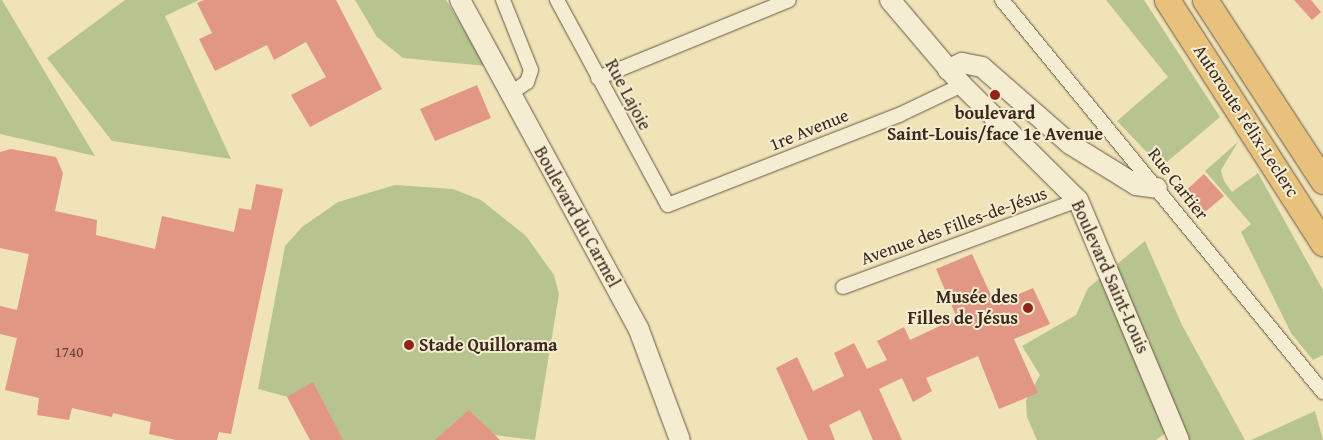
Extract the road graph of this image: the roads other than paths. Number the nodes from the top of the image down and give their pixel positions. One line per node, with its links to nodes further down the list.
1 (460, 0): 12 (street, Boulevard du Carmel)
2 (503, 0): 12 (street)
3 (557, 0): 10 (street, Rue Lajoie)
4 (789, 0): 10 (street)
5 (890, 0): 9 (street, Boulevard Saint-Louis)
6 (1002, 0): 14 (street, Rue Cartier)
7 (1167, 0): 17 (highway, Autoroute Félix-Leclerc)
8 (1205, 0): 13 (highway, Autoroute Félix-Leclerc)
9 (948, 70): 11 (street, Boulevard Saint-Louis); 14 (street)
10 (598, 78): 16 (street, Rue Lajoie)
11 (962, 85): 15 (street, Boulevard Saint-Louis); 16 (street, 1re Avenue)
12 (510, 94): 20 (street, Boulevard du Carmel)
13 (1323, 181)
14 (1157, 188): 19 (street, Rue Cartier)
15 (1078, 200): 18 (street, Avenue des Filles-de-Jésus); 21 (street, Boulevard Saint-Louis)
16 (668, 206)
17 (1323, 243)
18 (843, 287)
19 (1323, 392)
20 (680, 440)
21 (1179, 440)

